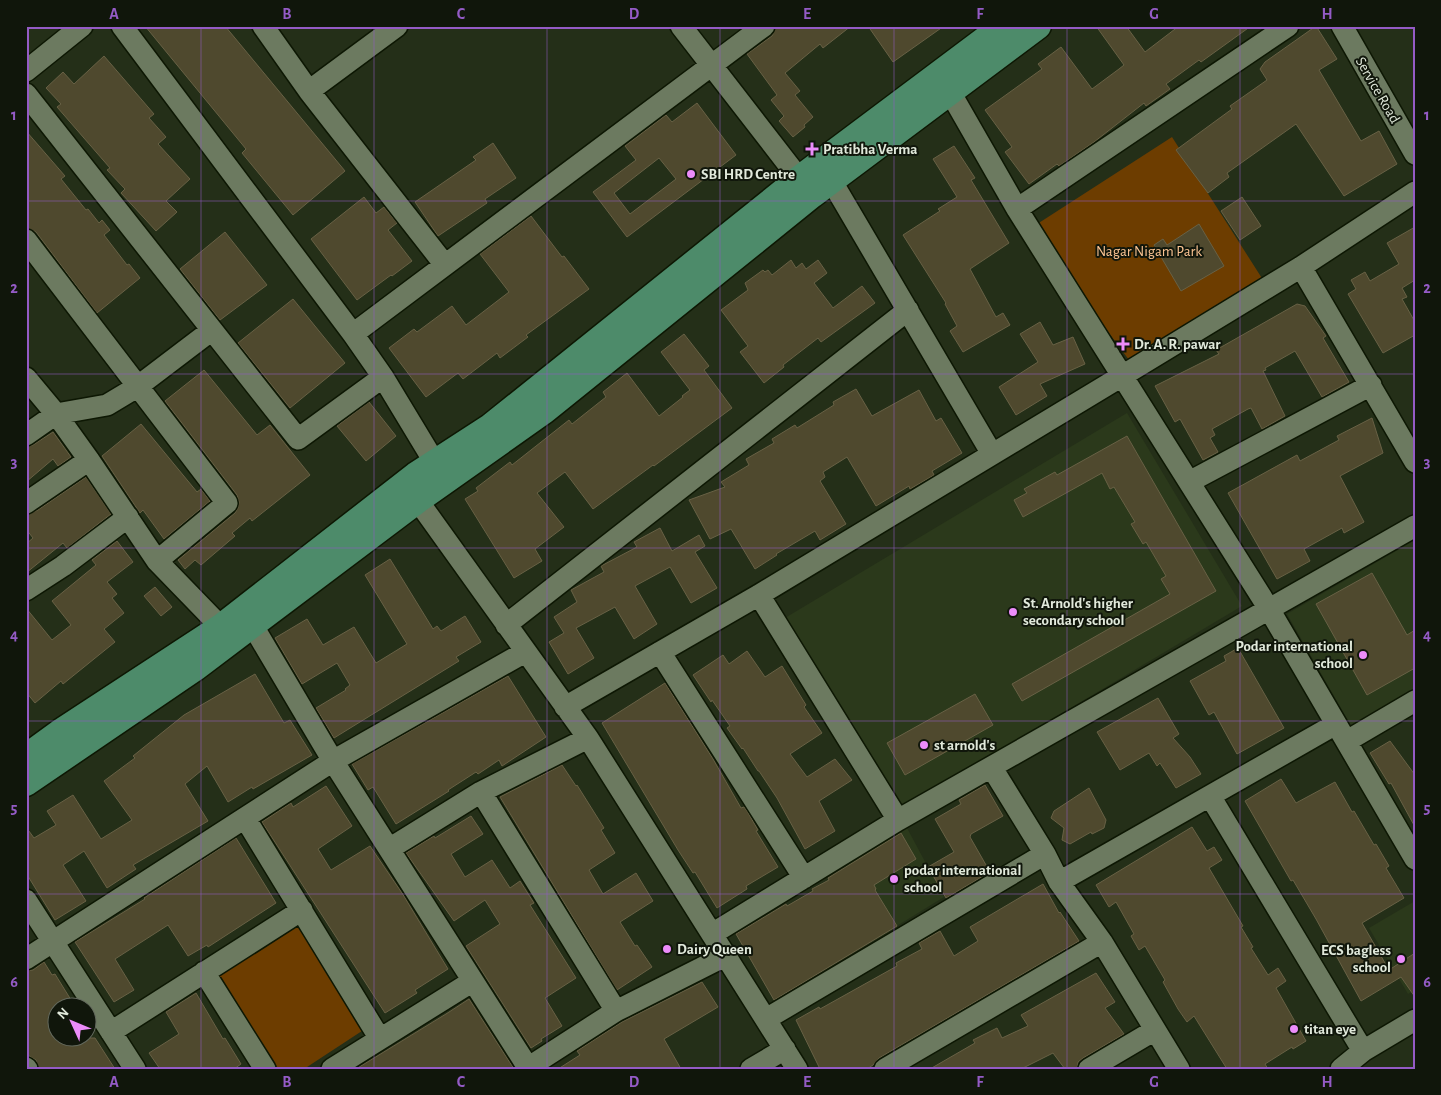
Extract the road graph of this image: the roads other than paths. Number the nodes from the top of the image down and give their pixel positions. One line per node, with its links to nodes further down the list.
1 (82, 26): 12 (street)
2 (122, 26): 25 (street)
3 (263, 26): 13 (street)
4 (397, 26): 13 (street)
5 (681, 26): 11 (street)
6 (764, 26): 11 (street)
7 (1003, 26): 17 (main road)
8 (1038, 26): 14 (main road)
9 (1288, 26): 19 (street)
10 (1342, 26): 16 (street, Service Road)
11 (711, 66): 17 (street); 21 (street)
12 (26, 71)
13 (309, 91): 21 (street)
14 (950, 92): 17 (main road); 19 (street)
15 (26, 94): 24 (street)
16 (1415, 154)
17 (814, 184): 23 (street); 36 (main road)
18 (1415, 192): 22 (street)
19 (1017, 209): 26 (street)
20 (26, 240): 30 (street)
21 (445, 265): 25 (street)
22 (1301, 267): 26 (street); 29 (street)
23 (908, 310): 33 (street); 46 (street)
24 (212, 330): 27 (street); 30 (street)
25 (353, 334): 27 (street)
26 (1122, 376): 33 (street); 37 (street)
27 (383, 377): 36 (street)
28 (26, 378): 31 (street)
29 (1371, 385): 35 (street); 37 (street)
30 (137, 386): 31 (street); 42 (street)
31 (56, 414): 32 (street); 34 (street)
32 (26, 435)
33 (992, 454): 44 (street)
34 (89, 460): 39 (street); 40 (street)
35 (1415, 462)
36 (442, 471): 38 (main road)
37 (1189, 482): 45 (street)
38 (412, 492): 46 (street); 47 (main road); 48 (main road)
39 (26, 503)
40 (128, 517): 42 (street); 43 (street)
41 (1415, 526): 45 (street)
42 (156, 561): 48 (street)
43 (26, 590)
44 (759, 595): 50 (street); 62 (street)
45 (1269, 609): 53 (street); 57 (street)
46 (506, 625): 49 (street)
47 (253, 626): 56 (street); 58 (main road)
48 (221, 627): 55 (main road)
49 (525, 652): 52 (street); 56 (street)
50 (660, 652): 52 (street); 66 (street)
51 (1415, 701): 53 (street)
52 (565, 707): 54 (street)
53 (1341, 732): 60 (street); 64 (street)
54 (588, 738): 59 (street); 70 (street)
55 (26, 757)
56 (333, 761): 61 (street); 63 (street)
57 (992, 768): 62 (street); 65 (street)
58 (26, 783)
59 (481, 792): 63 (street); 77 (street)
60 (1210, 796): 67 (street); 84 (street)
61 (246, 818): 69 (street); 71 (street)
62 (898, 820): 66 (street)
63 (389, 849): 76 (street)
64 (1412, 849)
65 (1045, 854): 67 (street); 78 (street)
66 (804, 878): 70 (street)
67 (1059, 882): 72 (street)
68 (26, 900): 71 (street)
69 (302, 910): 75 (street); 82 (street)
70 (712, 934): 73 (street)
71 (53, 942): 74 (street); 81 (street)
72 (1102, 942): 80 (street); 91 (street)
73 (727, 955): 77 (street); 78 (street)
74 (26, 959)
75 (204, 972): 81 (street); 87 (street)
76 (473, 981): 82 (street); 85 (street)
77 (616, 1011): 85 (street)
78 (766, 1019): 83 (street)
79 (1415, 1020): 84 (street)
80 (1155, 1030): 92 (street); 93 (street)
81 (111, 1032): 86 (street)
82 (380, 1039): 88 (street)
83 (785, 1049): 89 (street); 90 (street)
84 (1363, 1051): 94 (street)
85 (528, 1068)
86 (135, 1069)
87 (265, 1069)
88 (332, 1069)
89 (751, 1069)
90 (797, 1069)
91 (885, 1069)
92 (1089, 1069)
93 (1179, 1069)
94 (1341, 1069)

